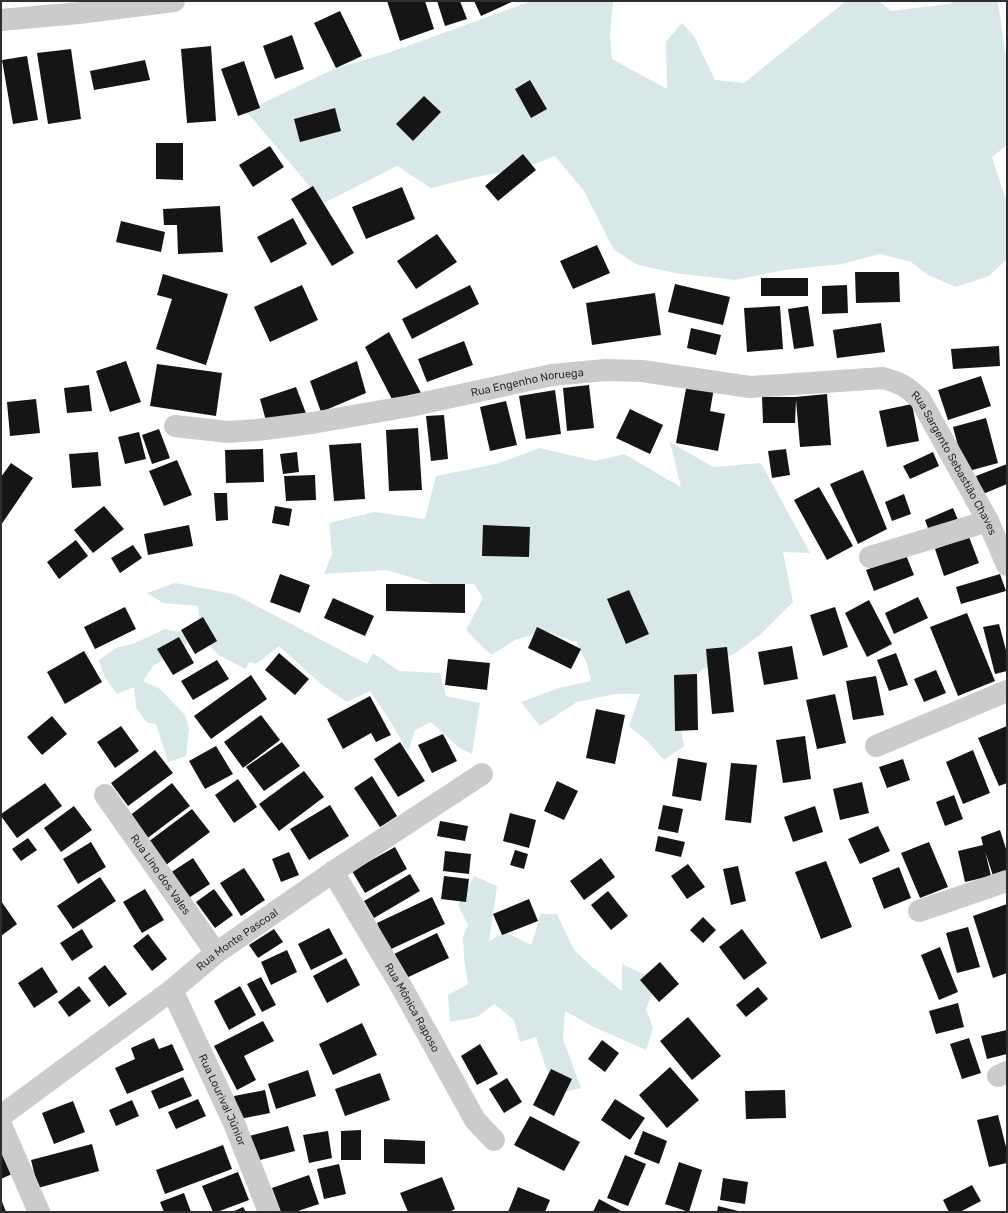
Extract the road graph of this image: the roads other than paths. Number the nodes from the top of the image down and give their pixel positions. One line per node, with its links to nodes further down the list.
1 (174, 1): 2 (street)
2 (1, 20)
3 (883, 378): 4 (street, Rua Engenho Noruega); 5 (street, Rua Sargento Sebastião Chaves)
4 (175, 426)
5 (996, 526): 6 (street); 7 (street, Rua Sargento Sebastião Chaves)
6 (870, 556)
7 (1007, 565)
8 (1007, 691): 9 (street)
9 (876, 746)
10 (482, 774): 12 (street, Rua Monte Pascoal)
11 (105, 795): 15 (street, Rua Lino dos Vales)
12 (333, 872): 15 (street, Rua Monte Pascoal); 19 (street, Rua Mônica Raposo)
13 (1007, 881): 14 (street)
14 (919, 911)
15 (216, 953): 16 (street, Rua Monte Pascoal)
16 (172, 990): 17 (street, Rua Monte Pascoal); 21 (street, Rua Lourival Júnior)
17 (1, 1116)
18 (1, 1125): 20 (street)
19 (494, 1140)
20 (39, 1212)
21 (269, 1212)

